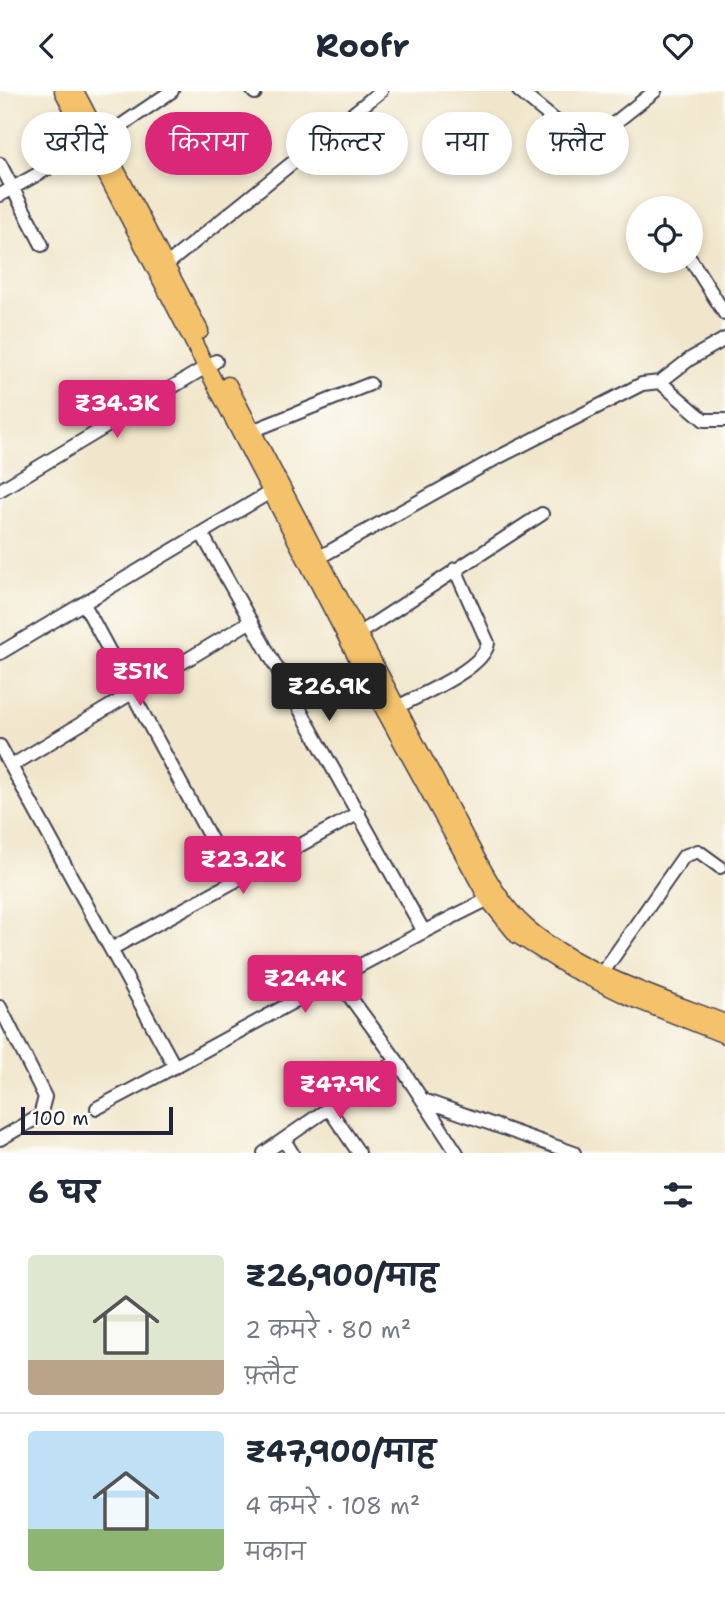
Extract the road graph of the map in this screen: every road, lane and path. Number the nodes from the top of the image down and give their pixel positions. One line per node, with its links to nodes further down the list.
1 (172, 91): 7 (street)
2 (381, 91): 15 (street)
3 (655, 91): 5 (street)
4 (68, 92): 6 (main road)
5 (528, 94)
6 (79, 112)
7 (131, 119)
8 (0, 164): 12 (street)
9 (34, 175): 12 (street)
10 (113, 175): 19 (main road)
11 (115, 175): 15 (main road)
12 (12, 187): 13 (street); 14 (street)
13 (0, 195)
14 (42, 245)
15 (166, 265): 19 (main road)
16 (699, 273): 17 (street)
17 (725, 314)
18 (725, 339): 20 (street)
19 (211, 364): 23 (main road); 24 (street); 25 (main road)
20 (660, 382): 22 (street); 28 (street)
21 (370, 384): 23 (street)
22 (725, 420)
23 (252, 431): 25 (main road)
24 (2, 484)
25 (275, 489): 27 (street); 28 (main road); 35 (main road)
26 (542, 514): 29 (street)
27 (202, 534): 30 (street); 31 (street)
28 (318, 558): 32 (main road)
29 (455, 569): 32 (street); 35 (street)
30 (84, 604): 33 (street); 34 (street)
31 (251, 621): 34 (street); 38 (street)
32 (358, 634): 35 (main road)
33 (0, 653)
34 (131, 694): 37 (street); 40 (street)
35 (391, 710): 41 (main road)
36 (0, 746): 37 (street)
37 (11, 766): 43 (street)
38 (359, 813): 40 (street); 42 (street)
39 (720, 867): 44 (street)
40 (234, 882): 43 (street)
41 (494, 896): 42 (street); 44 (main road); 48 (main road)
42 (424, 930): 45 (street)
43 (111, 950): 50 (street)
44 (603, 972): 47 (main road)
45 (336, 978): 49 (street); 50 (street)
46 (0, 1007): 54 (street)
47 (725, 1023)
48 (725, 1035)
49 (397, 1061): 51 (street); 53 (street)
50 (175, 1067): 52 (street)
51 (423, 1100): 59 (street); 60 (street)
52 (97, 1108)
53 (329, 1109): 55 (street); 58 (street)
54 (0, 1139)
55 (284, 1140): 56 (street); 57 (street)
56 (264, 1153)
57 (292, 1153)
58 (359, 1153)
59 (457, 1153)
60 (574, 1153)

